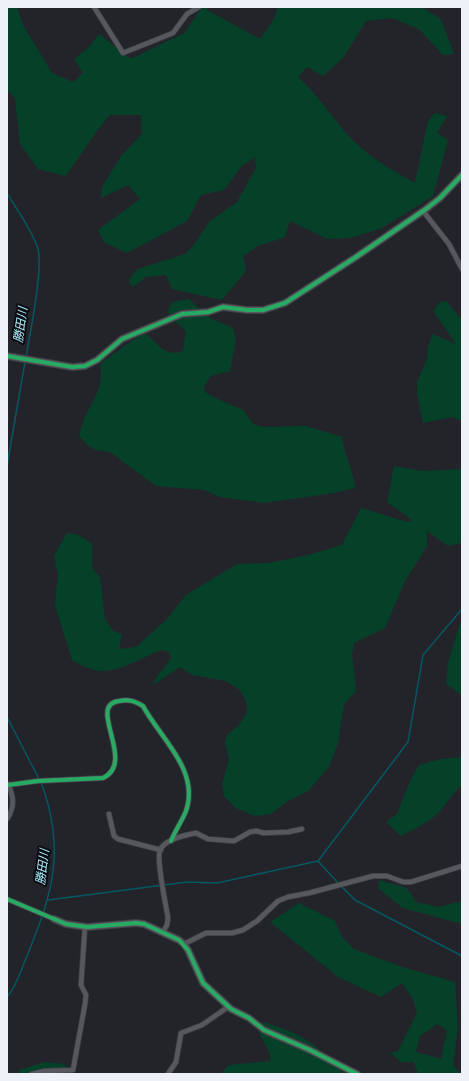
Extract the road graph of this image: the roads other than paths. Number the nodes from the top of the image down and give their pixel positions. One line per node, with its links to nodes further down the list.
1 (94, 7): 2 (street)
2 (200, 7)
3 (462, 175): 4 (street)
4 (423, 211): 5 (street); 6 (street)
5 (462, 269)
6 (7, 356)
7 (8, 784): 9 (street); 11 (street)
8 (109, 814): 12 (street)
9 (7, 819)
10 (302, 829): 11 (street)
11 (171, 841): 12 (street)
12 (161, 850): 17 (street)
13 (462, 866): 18 (street)
14 (7, 899): 15 (street)
15 (54, 919): 16 (street)
16 (85, 926): 17 (street); 20 (street)
17 (163, 932): 18 (street)
18 (184, 944): 19 (street)
19 (228, 1006): 21 (street); 22 (street)
20 (32, 1074)
21 (168, 1074)
22 (357, 1074)

